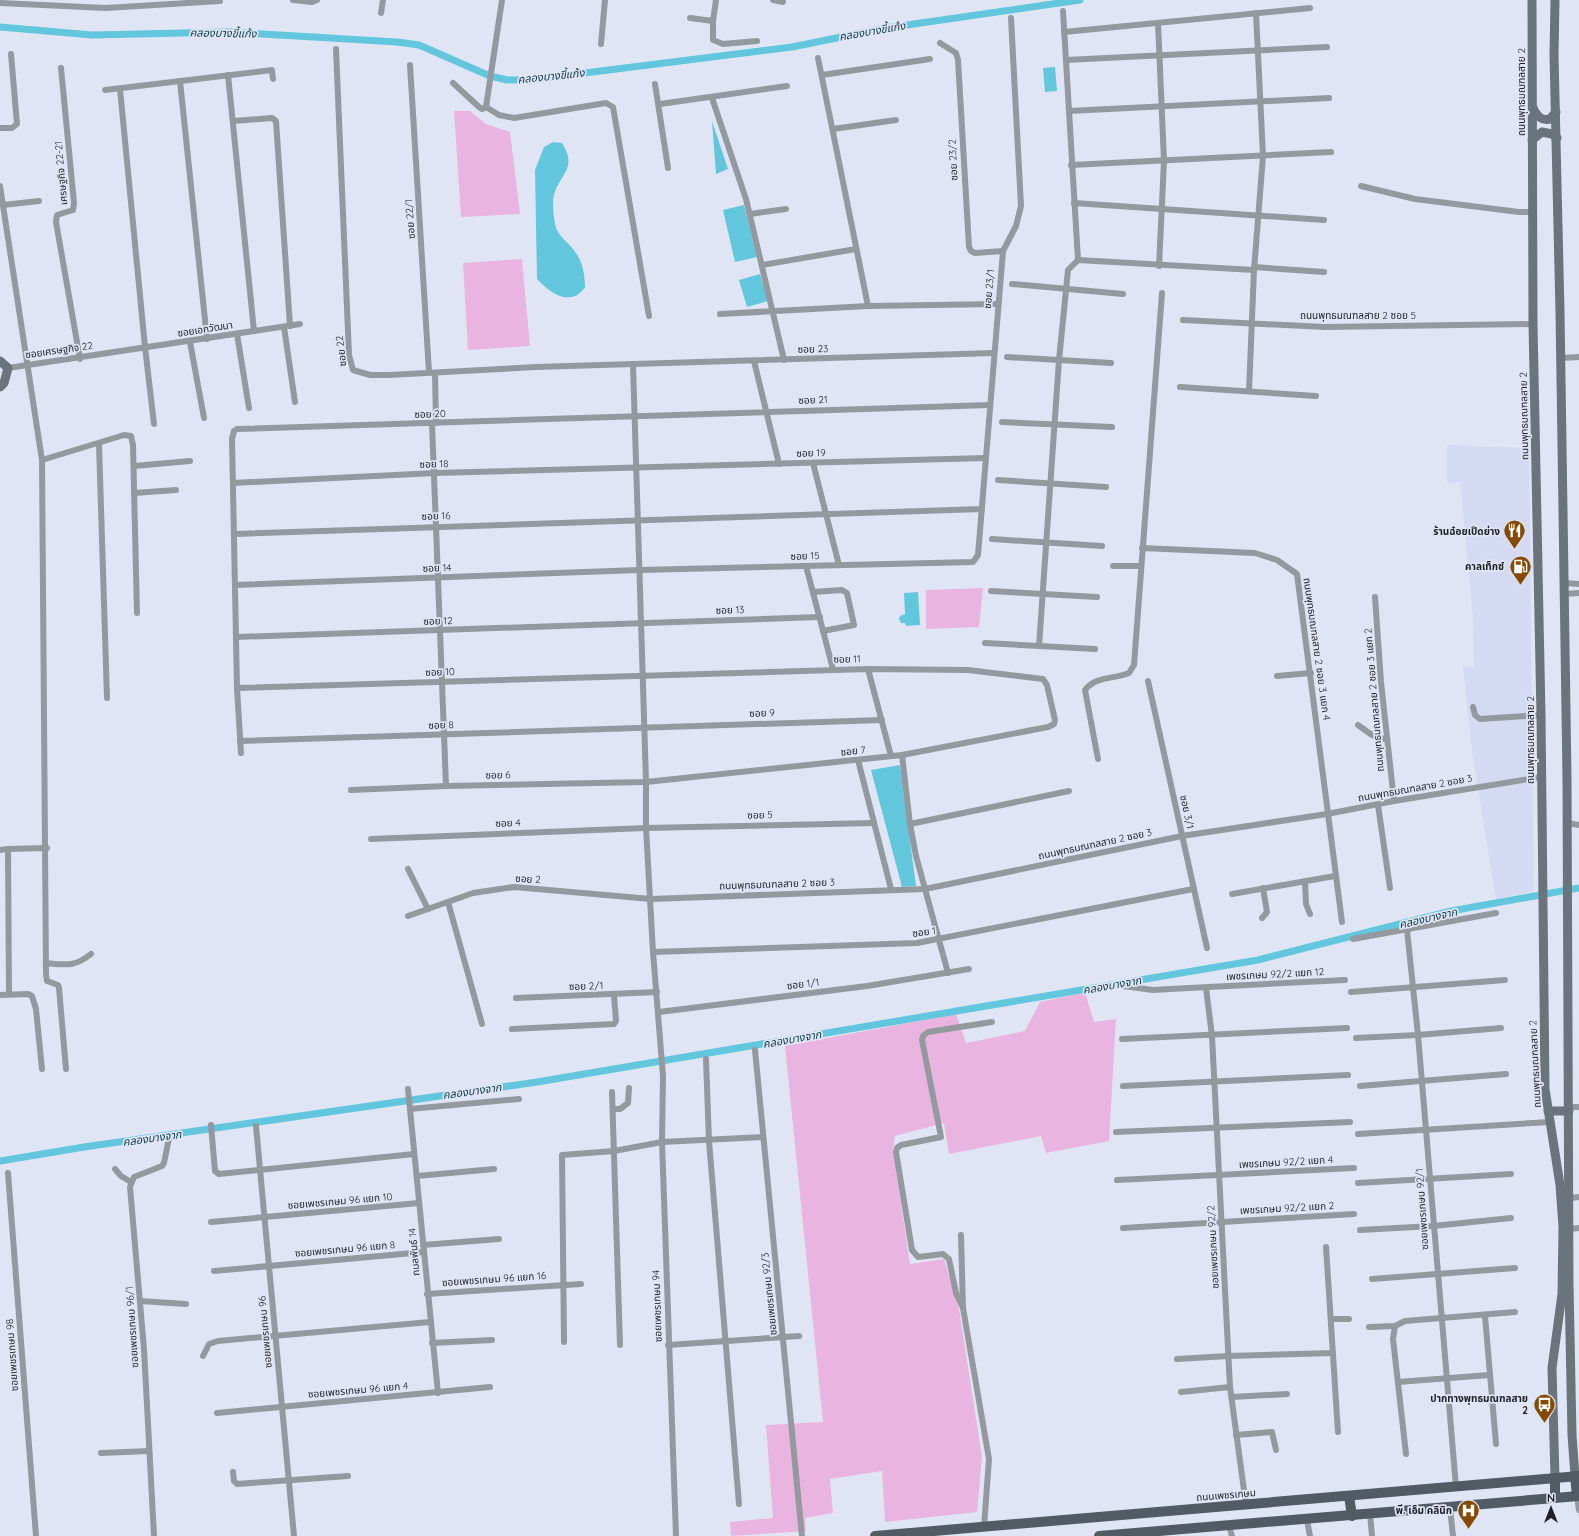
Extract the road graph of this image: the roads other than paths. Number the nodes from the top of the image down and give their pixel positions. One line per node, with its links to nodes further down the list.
1 (293, 0): 2 (street)
2 (317, 0)
3 (383, 0): 16 (street)
4 (502, 0): 50 (street)
5 (605, 0): 25 (street)
6 (716, 0): 20 (street)
7 (774, 0): 12 (street)
8 (1532, 0): 51 (main road, ถนนพุทธมณฑลสาย 2)
9 (1555, 0): 53 (main road)
10 (220, 1): 11 (street)
11 (158, 2): 13 (street)
12 (783, 2)
13 (0, 3)
14 (1310, 8): 17 (street)
15 (1063, 11): 22 (street)
16 (381, 13)
17 (1256, 13): 21 (street); 28 (street)
18 (690, 18): 20 (street)
19 (1011, 18): 78 (street, ซอย 23/1)
20 (713, 22): 23 (street)
21 (1158, 23): 22 (street); 30 (street)
22 (1064, 32): 33 (street)
23 (756, 41)
24 (940, 43): 78 (street, ซอย 23/2)
25 (601, 44)
26 (1327, 47): 28 (street)
27 (336, 49): 117 (street, ซอย 22)
28 (1258, 50): 30 (street); 47 (street)
29 (11, 54): 56 (street)
30 (1159, 55): 33 (street); 49 (street)
31 (818, 58): 37 (street)
32 (930, 59): 37 (street)
33 (1066, 60): 52 (street)
34 (410, 64): 117 (street, ซอย 22/1)
35 (61, 68): 108 (street, เศรษฐกิจ 22-21)
36 (228, 75): 38 (street); 39 (street); 55 (street)
37 (822, 75): 57 (street)
38 (273, 79)
39 (180, 81): 43 (street); 100 (street)
40 (454, 83): 50 (street)
41 (655, 84): 48 (street)
42 (787, 86): 45 (street)
43 (120, 89): 44 (street); 102 (street)
44 (105, 90)
45 (712, 98): 48 (street); 73 (street)
46 (1329, 98): 47 (street)
47 (1260, 101): 49 (street); 61 (street)
48 (660, 104): 64 (street)
49 (1162, 105): 52 (street); 62 (street)
50 (486, 107): 92 (street)
51 (1533, 108): 53 (main road); 59 (main road, ถนนพุทธมณฑลสาย 2)
52 (1069, 110): 63 (street)
53 (1556, 112): 58 (main road)
54 (896, 120): 57 (street)
55 (233, 122): 97 (street); 98 (street)
56 (0, 128)
57 (833, 129): 77 (street)
58 (1556, 138): 59 (main road); 107 (main road)
59 (1532, 140): 72 (main road, ถนนพุทธมณฑลสาย 2)
60 (1331, 152): 61 (street)
61 (1263, 156): 62 (street); 74 (street)
62 (1164, 161): 63 (street); 71 (street)
63 (1072, 165): 68 (street)
64 (668, 168)
65 (0, 186): 69 (street)
66 (1361, 186): 72 (street)
67 (40, 201): 69 (street)
68 (1074, 204): 71 (street); 79 (street)
69 (3, 205): 76 (street)
70 (786, 209): 73 (street)
71 (1162, 209): 74 (street); 81 (street)
72 (1532, 212): 96 (main road, ถนนพุทธมณฑลสาย 2)
73 (750, 214): 80 (street)
74 (1258, 216): 75 (street); 82 (street)
75 (1324, 220)
76 (3, 234): 115 (street)
77 (856, 249): 80 (street); 89 (street)
78 (1003, 250): 88 (street, ซอย 23/1)
79 (1078, 260): 81 (street); 85 (street)
80 (762, 265): 90 (street)
81 (1159, 266): 82 (street)
82 (1254, 269): 83 (street); 94 (street)
83 (1324, 272)
84 (1012, 284): 85 (street)
85 (1066, 288): 87 (street); 110 (street)
86 (1162, 292): 156 (street)
87 (1123, 294)
88 (998, 304): 89 (street); 104 (street, ซอย 23/1)
89 (868, 306): 90 (street)
90 (772, 311): 91 (street); 109 (street)
91 (720, 314)
92 (649, 316)
93 (1183, 320): 94 (street, ถนนพุทธมณฑลสาย 2 ซอย 5)
94 (1252, 323): 96 (street, ถนนพุทธมณฑลสาย 2 ซอย 5); 120 (street)
95 (300, 324): 97 (street, ซอยเอกวัฒนา)
96 (1533, 324): 193 (main road, ถนนพุทธมณฑลสาย 2)
97 (287, 326): 98 (street, ซอยเอกวัฒนา); 122 (street)
98 (254, 331): 99 (street, ซอยเอกวัฒนา)
99 (237, 334): 100 (street, ซอยเอกวัฒนา); 124 (street)
100 (207, 339): 101 (street, ซอยเอกวัฒนา)
101 (190, 342): 102 (street, ซอยเอกวัฒนา); 127 (street)
102 (145, 347): 103 (street, ซอยเอกวัฒนา); 129 (street)
103 (112, 353): 108 (street, ซอยเศรษฐกิจ 22)
104 (994, 353): 109 (street, ซอย 23); 123 (street, ซอย 23/1)
105 (1007, 357): 110 (street)
106 (1579, 357): 107 (street)
107 (1560, 358): 164 (main road)
108 (80, 359): 115 (street, ซอยเศรษฐกิจ 22)
109 (784, 360): 112 (street, ซอย 23)
110 (1059, 360): 113 (street); 131 (street)
111 (0, 361): 116 (main road)
112 (754, 361): 114 (street, ซอย 23); 125 (street)
113 (1112, 363)
114 (633, 365): 117 (street, ซอย 22); 126 (street, ซอยเพชรเกษม 94)
115 (26, 366): 116 (street, ซอยเศรษฐกิจ 22); 135 (street)
116 (8, 368): 118 (main road)
117 (432, 372): 130 (street, ซอย 22/1)
118 (0, 387)
119 (1180, 387): 120 (street)
120 (1249, 391): 121 (street)
121 (1316, 396)
122 (295, 402)
123 (990, 405): 125 (street, ซอย 21); 134 (street, ซอย 23/1)
124 (249, 408)
125 (766, 411): 126 (street, ซอย 21); 138 (street)
126 (636, 416): 130 (street, ซอย 20); 140 (street, ซอยเพชรเกษม 94)
127 (204, 418)
128 (1002, 422): 131 (street)
129 (154, 424)
130 (434, 424): 141 (street, ซอย 22/1); 143 (street, ซอย 20)
131 (1056, 425): 132 (street); 144 (street)
132 (1112, 427)
133 (99, 444): 135 (street); 139 (street); 191 (street)
134 (985, 458): 137 (street, ซอย 19); 148 (street, ซอย 23/1)
135 (42, 460): 221 (street)
136 (190, 461): 139 (street)
137 (813, 463): 138 (street, ซอย 19); 149 (street)
138 (780, 464): 140 (street, ซอย 19)
139 (134, 466): 147 (street)
140 (637, 468): 141 (street, ซอย 18); 150 (street, ซอยเพชรเกษม 94)
141 (435, 474): 143 (street, ซอย 18); 151 (street, ซอย 22/1)
142 (998, 480): 144 (street)
143 (232, 483): 152 (street)
144 (1050, 483): 145 (street); 154 (street)
145 (1106, 487)
146 (176, 490): 147 (street)
147 (134, 493): 174 (street)
148 (982, 509): 149 (street, ซอย 16); 157 (street, ซอย 23/1)
149 (826, 514): 150 (street, ซอย 16); 158 (street)
150 (638, 520): 151 (street, ซอย 16); 162 (street, ซอยเพชรเกษม 94)
151 (436, 526): 152 (street, ซอย 16); 163 (street, ซอย 22/1)
152 (235, 534): 166 (street)
153 (992, 539): 154 (street)
154 (1045, 543): 155 (street); 169 (street)
155 (1102, 546)
156 (1142, 548): 161 (street); 185 (street, ถนนพุทธมณฑลสาย 2 ซอย 3 แยก 4)
157 (973, 562): 158 (street, ซอย 15)
158 (839, 565): 159 (street, ซอย 15)
159 (806, 566): 162 (street, ซอย 15); 168 (street)
160 (1113, 566): 161 (street)
161 (1141, 566): 204 (street)
162 (639, 570): 163 (street, ซอย 14); 176 (street, ซอยเพชรเกษม 94)
163 (438, 578): 166 (street, ซอย 14); 177 (street, ซอย 22/1)
164 (1564, 583): 165 (street); 171 (main road)
165 (1579, 584)
166 (235, 585): 179 (street)
167 (991, 591): 169 (street)
168 (813, 592): 175 (street); 178 (street)
169 (1042, 593): 172 (street); 181 (street)
170 (1579, 593): 171 (street)
171 (1564, 594): 215 (main road)
172 (1097, 597)
173 (1375, 597): 199 (street, ถนนพุทธมณฑลสาย 2 ซอย 3 แยก 2)
174 (137, 612)
175 (820, 617): 176 (street, ซอย 13); 178 (street)
176 (640, 623): 177 (street, ซอย 12); 186 (street, ซอยเพชรเกษม 94)
177 (439, 631): 179 (street, ซอย 12); 189 (street, ซอย 22/1)
178 (823, 631): 183 (street)
179 (236, 637): 190 (street)
180 (985, 643): 181 (street)
181 (1038, 646): 182 (street)
182 (1095, 650)
183 (833, 669): 184 (street, ซอย 11); 186 (street, ซอย 11)
184 (868, 669): 194 (street); 195 (street, ซอย 11)
185 (1310, 673): 187 (street); 213 (street, ถนนพุทธมณฑลสาย 2 ซอย 3 แยก 4)
186 (643, 676): 189 (street, ซอย 10); 197 (street, ซอยเพชรเกษม 94)
187 (1277, 676)
188 (1148, 681): 219 (street, ซอย 3/1)
189 (441, 682): 190 (street, ซอย 10); 198 (street, ซอย 22/1)
190 (237, 688): 200 (street)
191 (107, 698)
192 (1473, 707): 193 (street)
193 (1541, 715): 206 (main road, ถนนพุทธมณฑลสาย 2)
194 (882, 720): 197 (street, ซอย 9); 202 (street)
195 (1055, 720): 203 (street, ซอย 7)
196 (1358, 725): 199 (street)
197 (644, 726): 198 (street, ซอย 8); 207 (street, ซอยเพชรเกษม 94)
198 (444, 735): 200 (street, ซอย 8); 208 (street, ซอย 22/1)
199 (1387, 740): 211 (street, ถนนพุทธมณฑลสาย 2 ซอย 3 แยก 2)
200 (240, 741): 201 (street)
201 (241, 753)
202 (891, 756): 203 (street, ซอย 7); 205 (street, ซอย 7)
203 (902, 756): 216 (street)
204 (1098, 759)
205 (858, 760): 207 (street, ซอย 7); 214 (street)
206 (1541, 777): 211 (street, ถนนพุทธมณฑลสาย 2 ซอย 3); 289 (main road, ถนนพุทธมณฑลสาย 2)
207 (646, 782): 208 (street, ซอย 6); 218 (street, ซอยเพชรเกษม 94)
208 (446, 786): 209 (street, ซอย 6)
209 (351, 790)
210 (1069, 791): 216 (street)
211 (1394, 801): 212 (street, ถนนพุทธมณฑลสาย 2 ซอย 3)
212 (1378, 805): 213 (street, ถนนพุทธมณฑลสาย 2 ซอย 3); 228 (street)
213 (1328, 814): 219 (street, ถนนพุทธมณฑลสาย 2 ซอย 3); 225 (street, ถนนพุทธมณฑลสาย 2 ซอย 3 แยก 4)
214 (874, 823): 218 (street, ซอย 5); 229 (street)
215 (1567, 823): 217 (street); 288 (main road)
216 (910, 824): 230 (street)
217 (1579, 825)
218 (646, 828): 220 (street, ซอย 4); 233 (street, ซอยเพชรเกษม 94)
219 (1182, 836): 230 (street, ถนนพุทธมณฑลสาย 2 ซอย 3); 231 (street, ซอย 3/1)
220 (372, 839)
221 (46, 848): 222 (street); 247 (street)
222 (8, 849): 223 (street); 258 (street)
223 (0, 850)
224 (408, 869): 235 (street)
225 (1335, 876): 226 (street); 240 (street, ถนนพุทธมณฑลสาย 2 ซอย 3 แยก 4)
226 (1305, 881): 227 (street); 237 (street)
227 (1263, 888): 232 (street); 239 (street)
228 (1390, 888)
229 (891, 889): 230 (street, ถนนพุทธมณฑลสาย 2 ซอย 3); 233 (street, ถนนพุทธมณฑลสาย 2 ซอย 3)
230 (925, 889): 243 (street)
231 (1193, 889): 243 (street, ซอย 1); 244 (street, ซอย 3/1)
232 (1232, 894)
233 (651, 899): 234 (street, ซอย 2); 245 (street, ซอยเพชรเกษม 94)
234 (448, 902): 235 (street, ซอย 2); 263 (street)
235 (428, 909): 238 (street, ซอย 2)
236 (1496, 913): 241 (street)
237 (1310, 914)
238 (408, 916)
239 (1262, 918)
240 (1342, 922)
241 (1407, 930): 242 (street); 254 (street, ซอยเพชรเกษม 92/1)
242 (1353, 939)
243 (940, 940): 245 (street, ซอย 1); 249 (street)
244 (1207, 948)
245 (653, 952): 255 (street, ซอยเพชรเกษม 94)
246 (91, 954): 247 (street)
247 (46, 963): 274 (street)
248 (969, 969): 249 (street, ซอย 1/1)
249 (948, 973): 261 (street, ซอย 1/1)
250 (1345, 980): 253 (street, เพชรเกษม 92/2 แยก 12)
251 (1504, 980): 254 (street)
252 (1123, 986): 253 (street, เพชรเกษม 92/2 แยก 12)
253 (1206, 988): 268 (street, ซอยเพชรเกษม 92/2)
254 (1412, 988): 256 (street); 267 (street, ซอยเพชรเกษม 92/1)
255 (657, 992): 259 (street, ซอย 2/1); 261 (street, ซอยเพชรเกษม 94)
256 (1352, 992)
257 (1, 994): 258 (street)
258 (9, 994): 273 (street)
259 (614, 995): 260 (street, ซอย 2/1); 266 (street)
260 (516, 998)
261 (659, 1012): 301 (street, ซอยเพชรเกษม 94)
262 (992, 1022): 342 (street)
263 (482, 1024)
264 (1347, 1028): 268 (street)
265 (1501, 1028): 267 (street)
266 (512, 1029)
267 (1418, 1035): 269 (street); 277 (street, ซอยเพชรเกษม 92/1)
268 (1212, 1036): 270 (street); 278 (street, ซอยเพชรเกษม 92/2)
269 (1356, 1038)
270 (1122, 1039)
271 (755, 1050): 298 (street, ซอยเพชรเกษม 92/3)
272 (706, 1059): 300 (street)
273 (42, 1069)
274 (66, 1070)
275 (1506, 1074): 277 (street)
276 (1348, 1075): 278 (street)
277 (1422, 1081): 280 (street); 295 (street, ซอยเพชรเกษม 92/1)
278 (1214, 1082): 279 (street); 294 (street, ซอยเพชรเกษม 92/2)
279 (1123, 1086)
280 (1360, 1086)
281 (629, 1088): 287 (street)
282 (408, 1089): 286 (street, กมลพันธ์ 14)
283 (612, 1092): 287 (street)
284 (519, 1099): 286 (street)
285 (1579, 1107): 288 (street)
286 (410, 1109): 303 (street, กมลพันธ์ 14)
287 (613, 1109): 302 (street)
288 (1569, 1109): 289 (main road); 316 (main road)
289 (1548, 1111): 291 (main road, ถนนพุทธมณฑลสาย 2)
290 (1350, 1122): 294 (street)
291 (1550, 1122): 295 (street); 385 (main road, ถนนพุทธมณฑลสาย 2)
292 (211, 1125): 307 (street)
293 (256, 1126): 307 (street, ซอยเพชรเกษม 96)
294 (1216, 1129): 296 (street); 310 (street, ซอยเพชรเกษม 92/2)
295 (1426, 1131): 297 (street); 312 (street, ซอยเพชรเกษม 92/1)
296 (1116, 1132)
297 (1358, 1134)
298 (763, 1137): 300 (street); 352 (street, ซอยเพชรเกษม 92/3)
299 (169, 1138): 314 (street)
300 (709, 1141): 301 (street); 355 (street)
301 (662, 1142): 302 (street); 359 (street, ซอยเพชรเกษม 94)
302 (614, 1151): 337 (street); 358 (street)
303 (414, 1154): 307 (street); 311 (street, กมลพันธ์ 14)
304 (1354, 1168): 310 (street, เพชรเกษม 92/2 แยก 4)
305 (115, 1169): 314 (street)
306 (494, 1169): 311 (street)
307 (259, 1170): 319 (street, ซอยเพชรเกษม 96)
308 (8, 1173): 401 (street, ซอยเพชรเกษม 98)
309 (1511, 1174): 312 (street)
310 (1219, 1175): 313 (street, เพชรเกษม 92/2 แยก 4); 322 (street, ซอยเพชรเกษม 92/2)
311 (417, 1176): 317 (street, กมลพันธ์ 14)
312 (1430, 1179): 315 (street); 323 (street, ซอยเพชรเกษม 92/1)
313 (1117, 1180)
314 (131, 1182): 340 (street, ซอยเพชรเกษม 96/1)
315 (1358, 1183)
316 (1574, 1197): 325 (main road)
317 (419, 1203): 319 (street, ซอยเพชรเกษม 96 แยก 10); 329 (street, กมลพันธ์ 14)
318 (1354, 1214): 322 (street, เพชรเกษม 92/2 แยก 2)
319 (263, 1218): 321 (street, ซอยเพชรเกษม 96 แยก 10); 332 (street, ซอยเพชรเกษม 96)
320 (1511, 1218): 323 (street)
321 (211, 1222)
322 (1222, 1222): 324 (street, เพชรเกษม 92/2 แยก 2); 362 (street, ซอยเพชรเกษม 92/2)
323 (1433, 1226): 326 (street); 335 (street, ซอยเพชรเกษม 92/1)
324 (1123, 1228)
325 (1575, 1229): 384 (main road)
326 (1360, 1230)
327 (961, 1234): 342 (street)
328 (499, 1239): 329 (street)
329 (423, 1244): 331 (street, กมลพันธ์ 14)
330 (1326, 1247): 345 (street)
331 (424, 1252): 332 (street, ซอยเพชรเกษม 96 แยก 8); 339 (street, กมลพันธ์ 14)
332 (268, 1266): 334 (street, ซอยเพชรเกษม 96 แยก 8); 351 (street, ซอยเพชรเกษม 96)
333 (1515, 1268): 335 (street)
334 (214, 1271)
335 (1437, 1274): 336 (street); 347 (street, ซอยเพชรเกษม 92/1)
336 (1372, 1279)
337 (564, 1284): 338 (street, ซอยเพชรเกษม 96 แยก 16); 339 (street, ซอยเพชรเกษม 96 แยก 16); 356 (street)
338 (581, 1284)
339 (427, 1294): 348 (street, กมลพันธ์ 14)
340 (140, 1301): 341 (street); 379 (street, ซอยเพชรเกษม 96/1)
341 (186, 1304)
342 (963, 1308): 398 (street)
343 (1516, 1312): 344 (street)
344 (1485, 1316): 347 (street); 364 (street)
345 (1331, 1319): 346 (street); 360 (street)
346 (1349, 1319)
347 (1441, 1319): 350 (street); 365 (street, ซอยเพชรเกษม 92/1)
348 (430, 1322): 351 (street); 357 (street, กมลพันธ์ 14)
349 (1369, 1326): 350 (street)
350 (1395, 1326): 366 (street)
351 (275, 1336): 361 (street); 373 (street, ซอยเพชรเกษม 96)
352 (784, 1336): 353 (street); 355 (street); 405 (street, ซอยเพชรเกษม 92/3)
353 (798, 1336)
354 (492, 1340): 357 (street)
355 (727, 1341): 359 (street); 391 (street)
356 (564, 1342)
357 (432, 1343): 370 (street, กมลพันธ์ 14)
358 (620, 1345)
359 (668, 1346): 404 (street, ซอยเพชรเกษม 94)
360 (1333, 1353): 362 (street); 375 (street)
361 (203, 1356)
362 (1228, 1356): 363 (street); 368 (street, ซอยเพชรเกษม 92/2)
363 (1177, 1359)
364 (1489, 1375): 365 (street); 377 (street)
365 (1447, 1378): 366 (street); 387 (street, ซอยเพชรเกษม 92/1)
366 (1398, 1382): 381 (street)
367 (490, 1387): 370 (street, ซอยเพชรเกษม 96 แยก 4)
368 (1230, 1388): 369 (street); 372 (street, ซอยเพชรเกษม 92/2)
369 (1181, 1392)
370 (438, 1393): 373 (street, ซอยเพชรเกษม 96 แยก 4)
371 (1287, 1394): 372 (street)
372 (1232, 1397): 376 (street, ซอยเพชรเกษม 92/2)
373 (281, 1407): 374 (street, ซอยเพชรเกษม 96 แยก 4); 386 (street, ซอยเพชรเกษม 96)
374 (217, 1413)
375 (1338, 1432)
376 (1236, 1435): 378 (street); 392 (street, ซอยเพชรเกษม 92/2)
377 (1496, 1444)
378 (1276, 1450)
379 (149, 1451): 380 (street); 402 (street, ซอยเพชรเกษม 96/1)
380 (101, 1453)
381 (1406, 1454)
382 (233, 1472): 386 (street)
383 (348, 1476): 386 (street)
384 (1577, 1476): 385 (main road, ถนนเพชรเกษม); 389 (main road)
385 (1554, 1478): 387 (main road, ถนนเพชรเกษม); 390 (main road)
386 (288, 1481): 403 (street, ซอยเพชรเกษม 96)
387 (1456, 1487): 388 (main road, ถนนเพชรเกษม)
388 (1349, 1496): 392 (main road, ถนนเพชรเกษม); 396 (main road)
389 (1578, 1496): 390 (main road); 394 (street)
390 (1555, 1498): 393 (main road)
391 (739, 1504)
392 (1246, 1505): 398 (main road, ถนนเพชรเกษม)
393 (1450, 1508): 395 (main road); 410 (street)
394 (1579, 1510)
395 (1370, 1514): 396 (main road); 409 (street)
396 (1352, 1516): 397 (main road)
397 (1307, 1520): 399 (main road); 408 (street)
398 (984, 1527): 406 (main road, ถนนเพชรเกษม)
399 (1231, 1531): 400 (main road)
400 (1134, 1535): 407 (main road)
401 (36, 1536)
402 (154, 1536)
403 (294, 1536)
404 (676, 1536)
405 (802, 1536)
406 (875, 1536)
407 (1099, 1536)
408 (1310, 1536)
409 (1372, 1536)
410 (1453, 1536)

